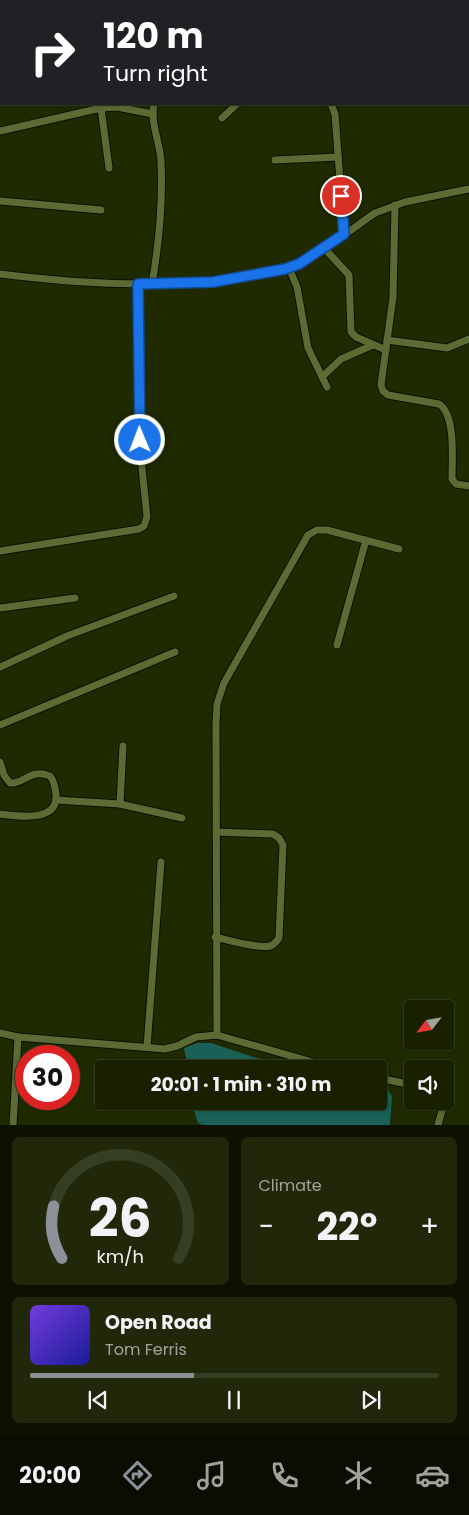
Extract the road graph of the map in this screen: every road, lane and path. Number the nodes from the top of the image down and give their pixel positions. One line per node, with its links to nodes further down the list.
1 (154, 105): 5 (street)
2 (236, 105): 6 (street)
3 (331, 105): 8 (street)
4 (101, 108): 5 (street); 7 (street); 10 (street)
5 (153, 114): 20 (street)
6 (222, 118)
7 (0, 131)
8 (338, 157): 9 (street); 15 (street)
9 (275, 160)
10 (109, 168)
11 (469, 189): 13 (street)
12 (0, 201): 14 (street)
13 (394, 205): 15 (street); 22 (street)
14 (101, 210)
15 (344, 234): 16 (street)
16 (324, 248): 17 (street); 23 (street)
17 (288, 268): 20 (street); 25 (street)
18 (0, 274): 19 (street)
19 (138, 284): 20 (street); 30 (street)
20 (152, 284)
21 (469, 339): 22 (street)
22 (387, 340): 24 (street)
23 (373, 344): 24 (street); 25 (street)
24 (386, 350): 27 (street)
25 (322, 377): 26 (street)
26 (327, 387)
27 (469, 486)
28 (366, 540): 29 (street); 34 (street); 44 (street)
29 (399, 549)
30 (0, 551)
31 (174, 596): 36 (street)
32 (75, 598): 33 (street)
33 (0, 608)
34 (337, 645)
35 (175, 652): 37 (street)
36 (0, 668)
37 (0, 725)
38 (123, 746): 41 (street)
39 (0, 762): 40 (street)
40 (56, 800): 41 (street); 42 (street)
41 (120, 804): 43 (street)
42 (0, 814)
43 (182, 818)
44 (216, 832): 46 (street); 46 (street)
45 (161, 862): 50 (street)
46 (215, 937): 48 (street)
47 (0, 1033): 49 (street)
48 (217, 1035): 50 (street); 51 (street)
49 (18, 1037): 50 (street); 55 (street)
50 (147, 1047)
51 (305, 1060)
52 (387, 1080): 53 (street)
53 (404, 1083)
54 (442, 1110): 56 (street)
55 (13, 1125)
56 (438, 1125)

